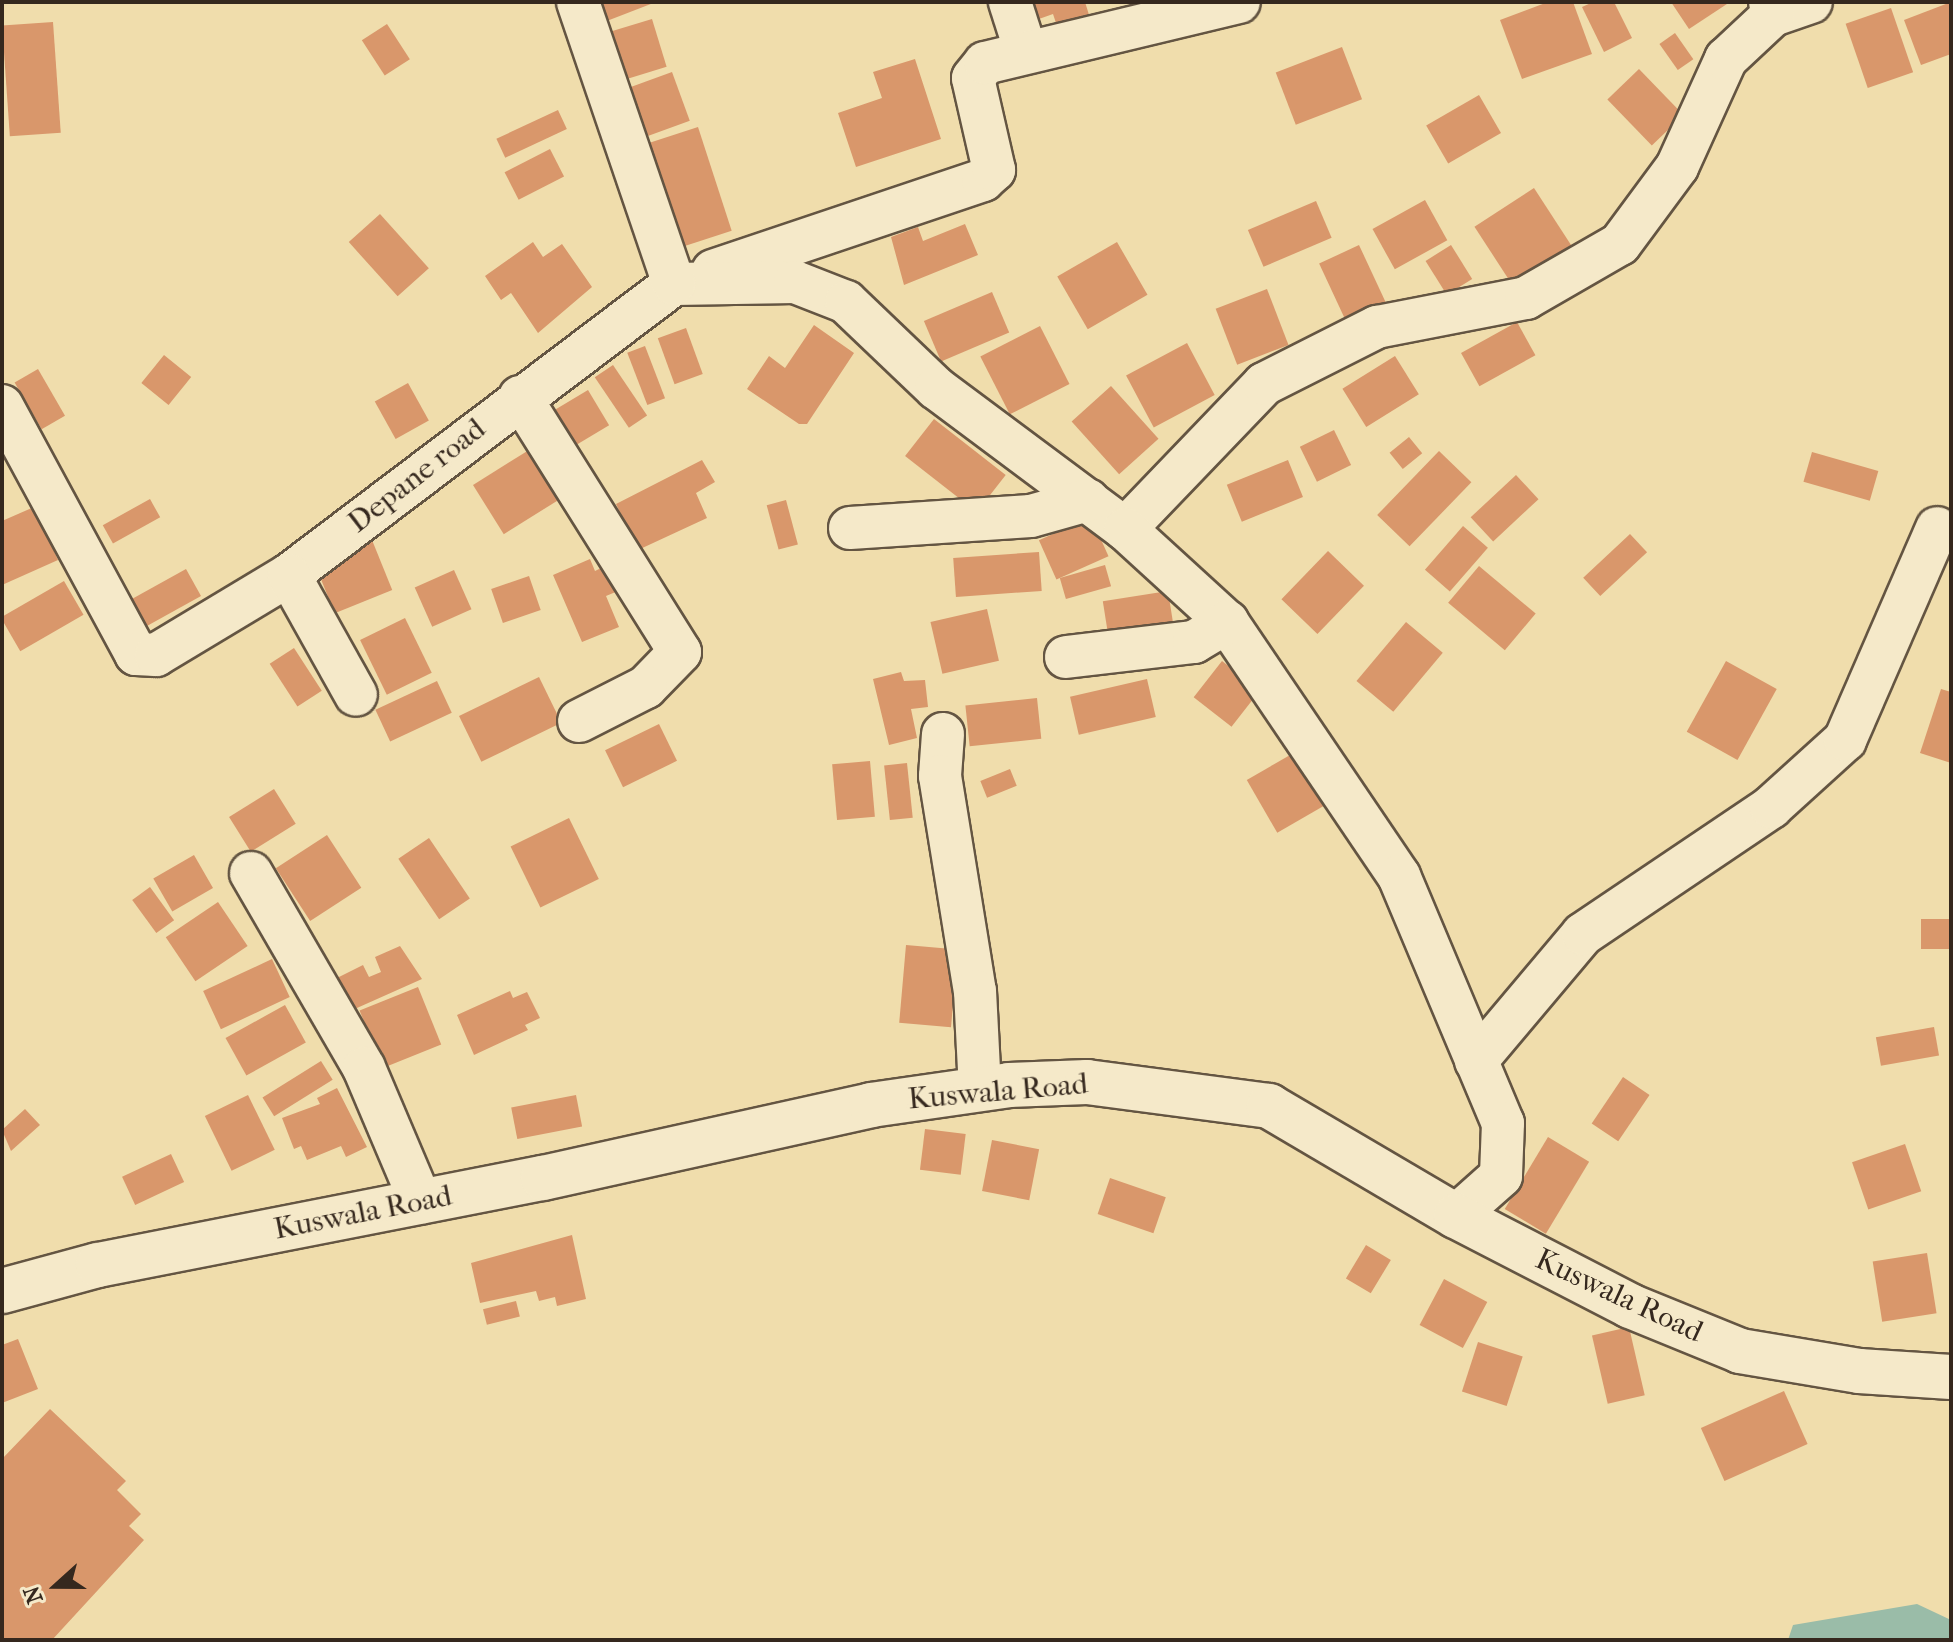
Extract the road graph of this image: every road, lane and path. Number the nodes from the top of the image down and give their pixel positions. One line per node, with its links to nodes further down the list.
1 (578, 2): 6 (street)
2 (1010, 2): 5 (street)
3 (1239, 2): 5 (street)
4 (1785, 6): 12 (street)
5 (1026, 52): 6 (street, Depane road)
6 (674, 284): 7 (street, Depane road); 9 (street)
7 (520, 397): 13 (street, Depane road); 17 (street)
8 (2, 406): 13 (street, Depane road)
9 (1088, 500): 10 (street); 12 (street)
10 (850, 528)
11 (1937, 528): 20 (street)
12 (1125, 529): 14 (street)
13 (289, 575): 16 (street)
14 (1227, 622): 15 (street); 20 (street)
15 (1066, 657)
16 (356, 695)
17 (579, 721)
18 (943, 734): 21 (street)
19 (251, 873): 22 (street)
20 (1476, 1061): 23 (street)
21 (980, 1089): 22 (street, Kuswala Road); 23 (street, Kuswala Road)
22 (421, 1202): 24 (street, Kuswala Road)
23 (1456, 1216): 25 (street, Kuswala Road)
24 (2, 1291)
25 (1951, 1377)

